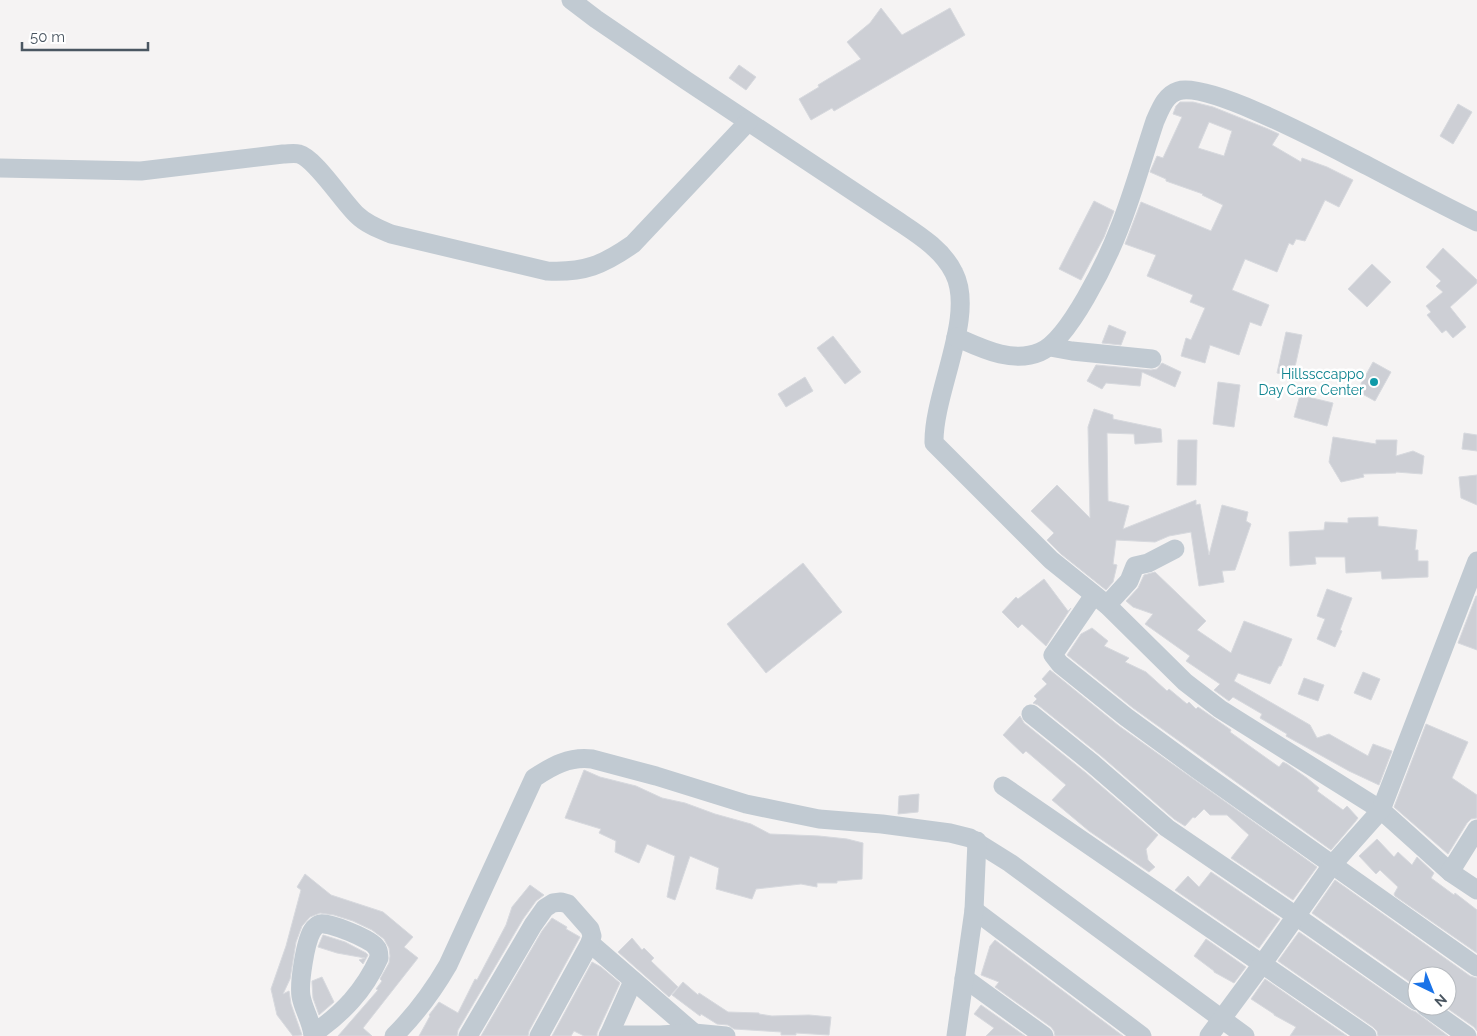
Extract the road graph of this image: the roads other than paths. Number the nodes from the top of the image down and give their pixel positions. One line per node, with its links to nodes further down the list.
1 (571, 0): 2 (street)
2 (748, 122): 3 (street); 5 (street)
3 (0, 168)
4 (1477, 222): 6 (street)
5 (956, 338): 6 (street); 10 (street)
6 (1050, 347): 7 (street)
7 (1152, 359)
8 (1175, 549): 10 (street)
9 (1477, 561): 13 (street)
10 (1100, 600): 13 (street); 16 (street)
11 (1031, 714): 20 (street)
12 (1003, 786): 22 (street)
13 (1381, 810): 16 (street); 17 (street)
14 (1477, 829): 17 (street)
15 (977, 841): 19 (street); 28 (street); 32 (street)
16 (1332, 864): 20 (street); 23 (street)
17 (1450, 872): 18 (street)
18 (1477, 890)
19 (974, 910): 24 (street); 38 (street)
20 (1296, 916): 22 (street); 26 (street)
21 (590, 944): 25 (street); 33 (street); 34 (street)
22 (1263, 963): 28 (street); 41 (street)
23 (1477, 967)
24 (964, 978): 36 (street); 37 (street)
25 (633, 981): 29 (street); 31 (street)
26 (1407, 994)
27 (1439, 1016): 42 (street)
28 (1221, 1019): 39 (street); 40 (street)
29 (694, 1033): 31 (street); 35 (street)
30 (313, 1035): 30 (street)
31 (608, 1035)
32 (394, 1036)
33 (468, 1036)
34 (539, 1036)
35 (726, 1036)
36 (956, 1036)
37 (1044, 1036)
38 (1142, 1036)
39 (1210, 1036)
40 (1245, 1036)
41 (1367, 1036)
42 (1468, 1036)

